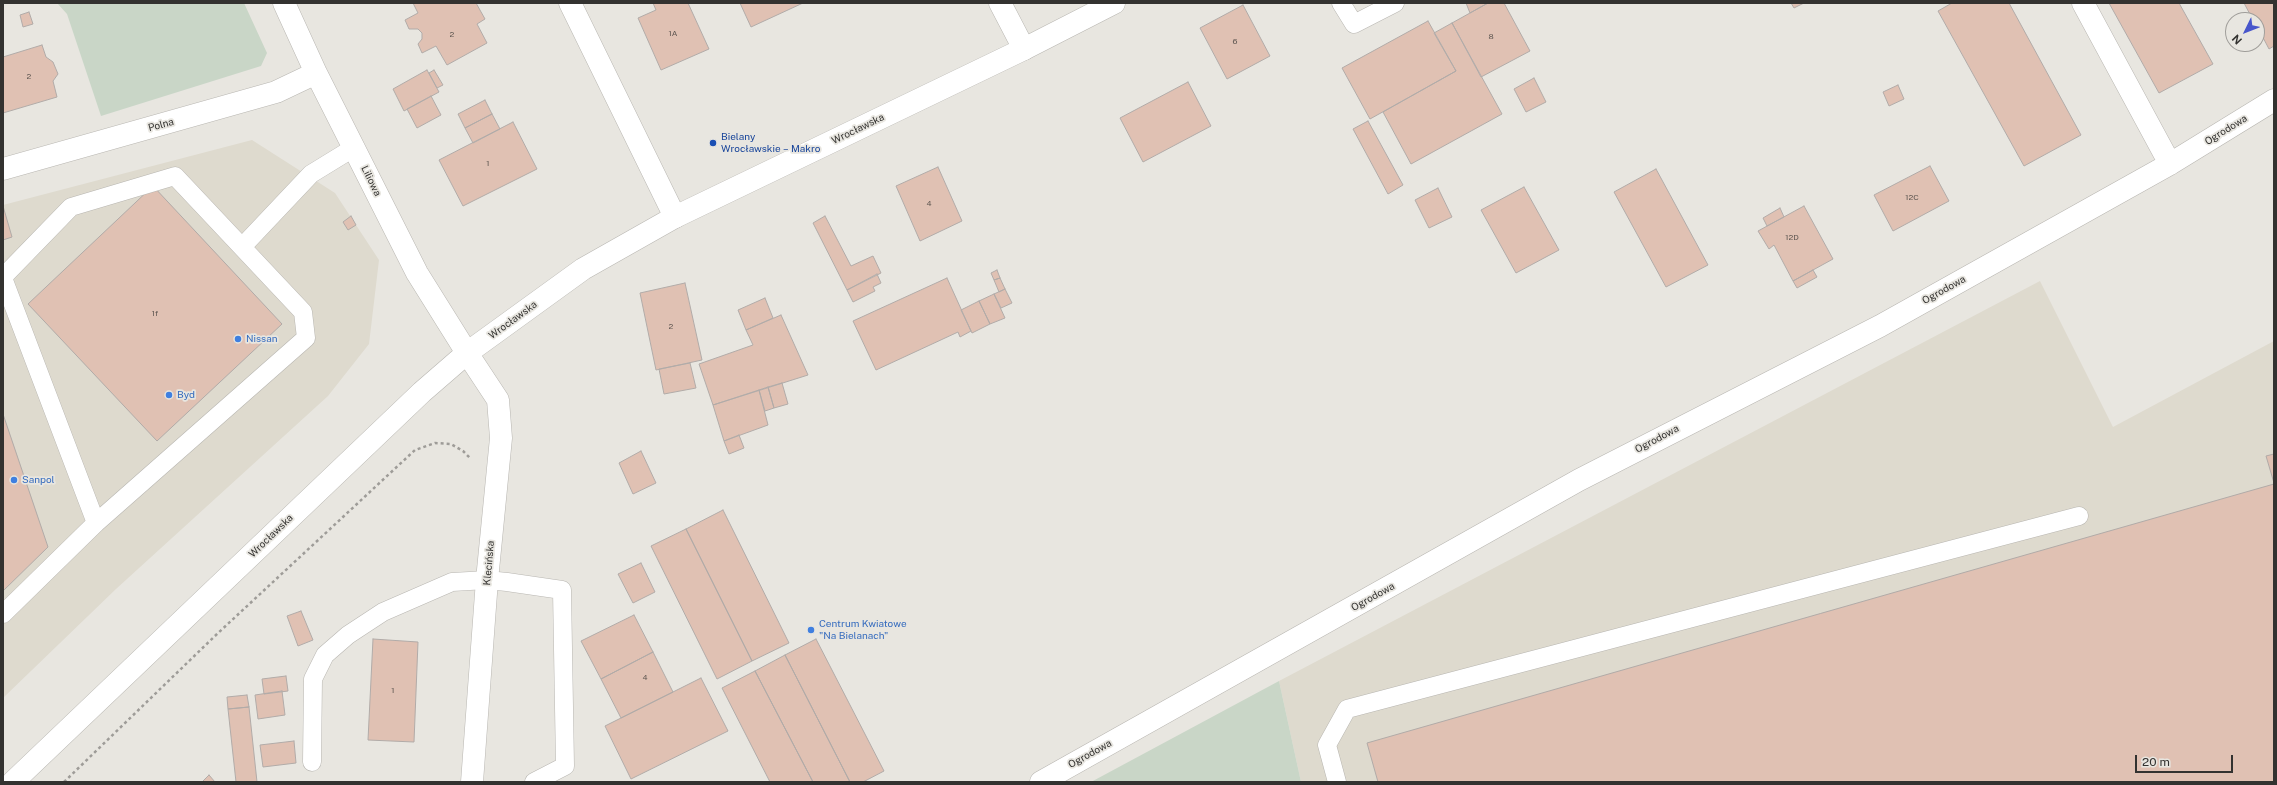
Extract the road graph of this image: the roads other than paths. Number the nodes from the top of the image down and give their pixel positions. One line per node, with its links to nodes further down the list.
1 (284, 3): 9 (street, Liliowa)
2 (570, 3): 14 (street)
3 (1000, 3): 8 (street)
4 (1114, 3): 8 (street, Wrocławska)
5 (1342, 3): 6 (lane)
6 (1395, 3)
7 (2083, 3): 12 (street)
8 (1024, 49): 14 (street, Wrocławska)
9 (316, 73): 11 (street, Liliowa); 13 (street, Polna)
10 (2274, 100): 12 (street, Ogrodowa)
11 (355, 147): 15 (lane); 17 (street, Liliowa)
12 (2170, 164): 26 (street, Ogrodowa)
13 (3, 169)
14 (675, 217): 17 (street, Wrocławska)
15 (242, 247): 16 (lane); 19 (lane)
16 (3, 277): 19 (lane)
17 (467, 353): 20 (street, Klecińska); 23 (street, Wrocławska)
18 (2079, 516): 27 (lane)
19 (96, 523): 21 (lane)
20 (487, 580): 22 (lane); 24 (street, Klecińska); 25 (lane)
21 (3, 614)
22 (312, 762)
23 (13, 782)
24 (472, 782)
25 (534, 782)
26 (1041, 782)
27 (1337, 782)

